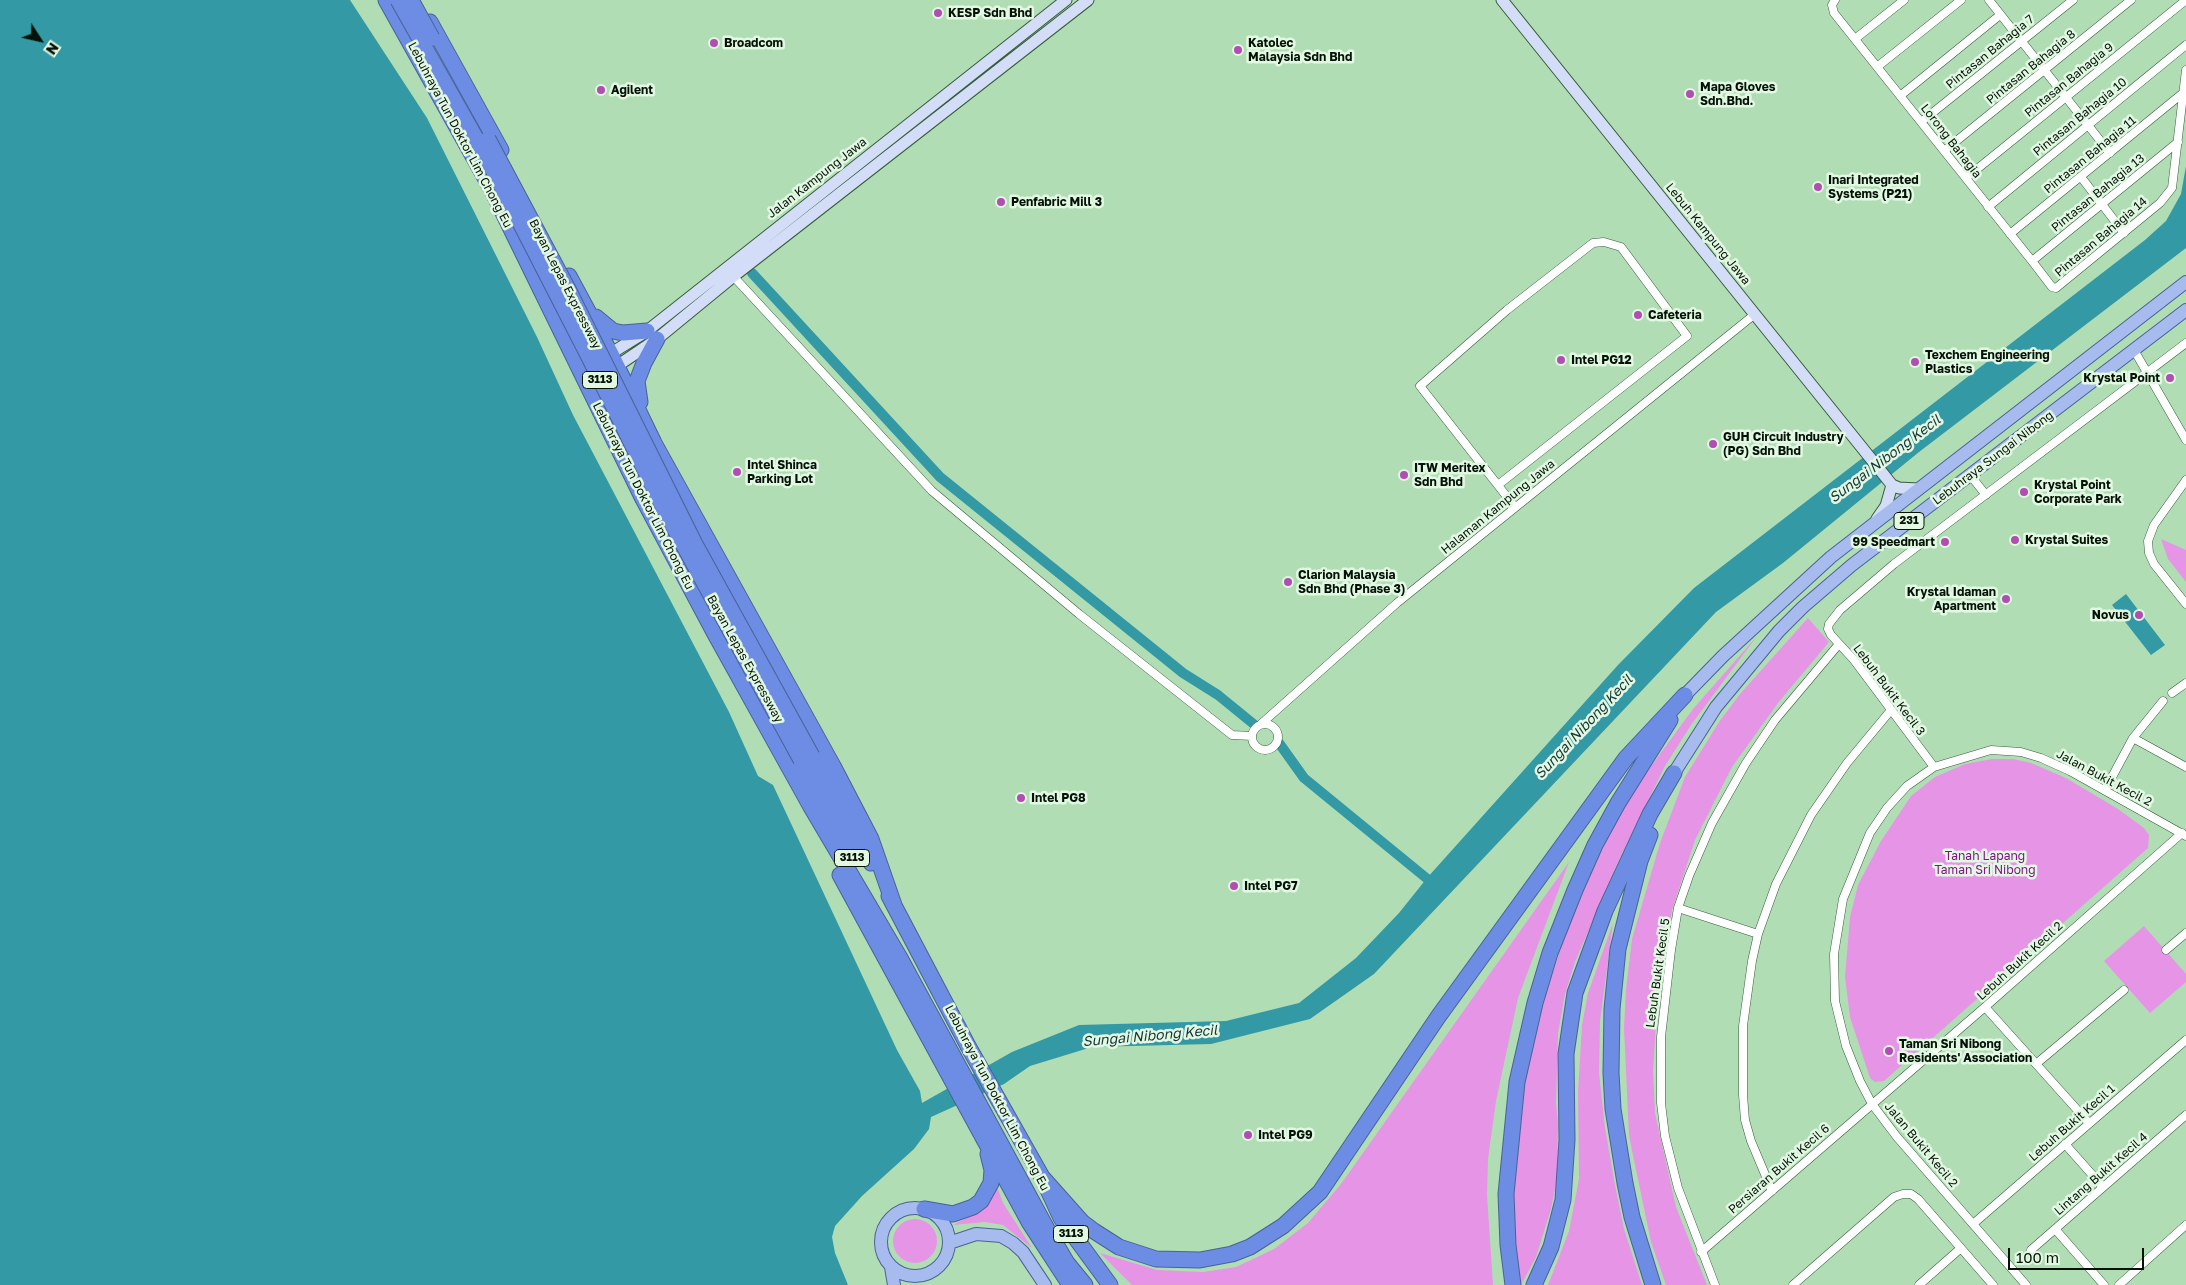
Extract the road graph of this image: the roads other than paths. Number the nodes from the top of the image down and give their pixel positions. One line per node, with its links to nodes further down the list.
1 (386, 0): 38 (highway, Lebuhraya Tun Doktor Lim Chong Eu / 3113)
2 (398, 0): 71 (highway, Bayan Lepas Expressway / 3113, bridge)
3 (411, 0): 71 (highway, Bayan Lepas Expressway / 3113, bridge)
4 (418, 0): 41 (highway, Lebuhraya Tun Doktor Lim Chong Eu / 3113)
5 (1066, 0): 44 (street, Jalan Kampung Jawa)
6 (1088, 0): 37 (street, Jalan Kampung Jawa)
7 (1502, 0): 43 (street, Lebuh Kampung Jawa)
8 (1904, 0): 16 (street)
9 (1961, 0): 19 (street)
10 (1989, 0): 15 (street)
11 (2072, 0): 17 (street, Pintasan Bahagia 7)
12 (2131, 0): 21 (street, Pintasan Bahagia 8)
13 (2186, 0): 24 (street, Pintasan Bahagia 9)
14 (1833, 2): 16 (street, Lorong Bahagia)
15 (2000, 15): 17 (street); 23 (street)
16 (1855, 39): 19 (street, Lorong Bahagia)
17 (2021, 41): 21 (street); 25 (street, Pintasan Bahagia 7)
18 (2186, 45): 26 (street, Pintasan Bahagia 10)
19 (1877, 67): 23 (street, Lorong Bahagia)
20 (2186, 70): 22 (street, Pintasan Bahagia 14)
21 (2045, 71): 24 (street); 28 (street, Pintasan Bahagia 8)
22 (2183, 93): 27 (street, Pintasan Bahagia 14); 29 (street, Pintasan Bahagia 11)
23 (1900, 96): 25 (street, Lorong Bahagia)
24 (2066, 97): 26 (street); 31 (street, Pintasan Bahagia 9)
25 (1921, 122): 28 (street, Lorong Bahagia)
26 (2088, 125): 29 (street); 33 (street, Pintasan Bahagia 10)
27 (2178, 142): 32 (street, Pintasan Bahagia 13); 34 (street, Pintasan Bahagia 14)
28 (1944, 151): 31 (street, Lorong Bahagia)
29 (2110, 153): 30 (street, Pintasan Bahagia 11)
30 (2081, 177): 32 (street); 35 (street, Pintasan Bahagia 11)
31 (1966, 178): 33 (street, Lorong Bahagia)
32 (2102, 204): 34 (street); 36 (street, Pintasan Bahagia 13)
33 (1988, 207): 35 (street, Lorong Bahagia)
34 (2124, 233): 40 (street, Pintasan Bahagia 14)
35 (2010, 234): 36 (street, Lorong Bahagia)
36 (2032, 262): 40 (street, Lorong Bahagia)
37 (733, 276): 44 (street, Jalan Kampung Jawa); 69 (street)
38 (534, 277): 48 (highway); 49 (highway, Lebuhraya Tun Doktor Lim Chong Eu / 3113)
39 (2186, 282): 57 (main road, Lebuhraya Sungai Nibong / 231)
40 (2056, 288)
41 (578, 292): 44 (highway); 47 (highway, Lebuhraya Tun Doktor Lim Chong Eu / 3113)
42 (2186, 310): 46 (main road, Lebuhraya Sungai Nibong / 231)
43 (1755, 314): 55 (street, Lebuh Kampung Jawa); 59 (street, Halaman Kampung Jawa)
44 (652, 335): 47 (street, Jalan Kampung Jawa); 52 (highway)
45 (2186, 343): 50 (street)
46 (2134, 350): 50 (street); 53 (main road, Lebuhraya Sungai Nibong / 231)
47 (614, 360): 48 (highway); 52 (highway, Lebuhraya Tun Doktor Lim Chong Eu / 3113)
48 (594, 363): 49 (street)
49 (581, 371): 76 (highway, Lebuhraya Tun Doktor Lim Chong Eu / 3113)
50 (2149, 371): 51 (street); 58 (street)
51 (2186, 440)
52 (654, 443): 78 (highway, Lebuhraya Tun Doktor Lim Chong Eu / 3113)
53 (1970, 475): 58 (street); 74 (main road, Lebuhraya Sungai Nibong / 231)
54 (2186, 480): 61 (street)
55 (1890, 483): 57 (street); 60 (street)
56 (1498, 485): 56 (street); 59 (street)
57 (1918, 488): 60 (main road, Lebuhraya Sungai Nibong / 231)
58 (1986, 495): 62 (street, Lebuh Bukit Kecil 3)
59 (1515, 507): 68 (street, Halaman Kampung Jawa)
60 (1876, 521): 65 (main road, Lebuhraya Sungai Nibong / 231)
61 (2186, 604)
62 (1839, 644): 67 (street, Lebuh Bukit Kecil 3); 79 (street, Lebuh Bukit Kecil 5)
63 (2186, 683): 64 (street)
64 (2172, 693)
65 (1685, 695): 95 (highway); 113 (highway)
66 (2164, 701): 70 (street)
67 (1891, 710): 72 (street, Lebuh Bukit Kecil 3); 81 (street)
68 (1261, 724): 69 (street); 69 (street)
69 (1252, 736)
70 (2133, 738): 73 (street); 75 (street)
71 (806, 758): 78 (highway, Lebuhraya Tun Doktor Lim Chong Eu / 3113); 83 (highway, Lebuhraya Tun Doktor Lim Chong Eu / 3113)
72 (1934, 767): 75 (street, Jalan Bukit Kecil 2); 89 (street, Jalan Bukit Kecil 2)
73 (2186, 767)
74 (1674, 773): 114 (highway); 115 (highway)
75 (2105, 790): 77 (street, Jalan Bukit Kecil 2)
76 (811, 807): 83 (highway, Lebuhraya Tun Doktor Lim Chong Eu / 3113); 87 (highway)
77 (2184, 835): 85 (street, Lebuh Bukit Kecil 2)
78 (894, 905): 95 (highway, Lebuhraya Tun Doktor Lim Chong Eu / 3113)
79 (1678, 908): 81 (street); 105 (street, Lebuh Bukit Kecil 5)
80 (2186, 933): 82 (street)
81 (1758, 934): 97 (street)
82 (2166, 950)
83 (900, 958): 87 (highway, Lebuhraya Tun Doktor Lim Chong Eu / 3113)
84 (2124, 990): 88 (street)
85 (1985, 1007): 88 (street); 89 (street, Lebuh Bukit Kecil 2)
86 (2186, 1040): 92 (street, Lebuh Bukit Kecil 1)
87 (948, 1060): 90 (highway, Lebuhraya Tun Doktor Lim Chong Eu / 3113)
88 (2036, 1064): 92 (street)
89 (1872, 1104): 97 (street, Persiaran Bukit Kecil 6); 99 (street, Jalan Bukit Kecil 2)
90 (978, 1113): 93 (highway); 111 (highway, Lebuhraya Tun Doktor Lim Chong Eu / 3113)
91 (2186, 1115): 96 (street, Lintang Bukit Kecil 4)
92 (2089, 1124): 94 (street, Lebuh Bukit Kecil 1)
93 (985, 1137): 98 (highway); 110 (highway)
94 (2065, 1144): 96 (street); 99 (street, Lebuh Bukit Kecil 1)
95 (1042, 1177): 112 (highway, Lebuhraya Tun Doktor Lim Chong Eu / 3113)
96 (2104, 1187): 101 (street, Lintang Bukit Kecil 4)
97 (1772, 1191): 105 (street, Persiaran Bukit Kecil 6)
98 (924, 1209): 102 (main road); 106 (main road)
99 (1973, 1224): 120 (street, Jalan Bukit Kecil 2)
100 (2186, 1226): 122 (street)
101 (2055, 1229): 104 (street, Lintang Bukit Kecil 4); 121 (street)
102 (949, 1243): 107 (main road); 109 (main road)
103 (1961, 1248): 117 (street); 118 (street); 119 (street)
104 (2031, 1250)
105 (1701, 1252): 116 (street, Lebuh Bukit Kecil 5)
106 (891, 1267): 107 (main road); 108 (main road)
107 (917, 1281)
108 (894, 1285)
109 (1045, 1285)
110 (1070, 1285)
111 (1084, 1285)
112 (1110, 1285)
113 (1513, 1285)
114 (1534, 1285)
115 (1653, 1285)
116 (1715, 1285)
117 (1793, 1285)
118 (1919, 1285)
119 (1993, 1285)
120 (2026, 1285)
121 (2104, 1285)
122 (2119, 1285)

